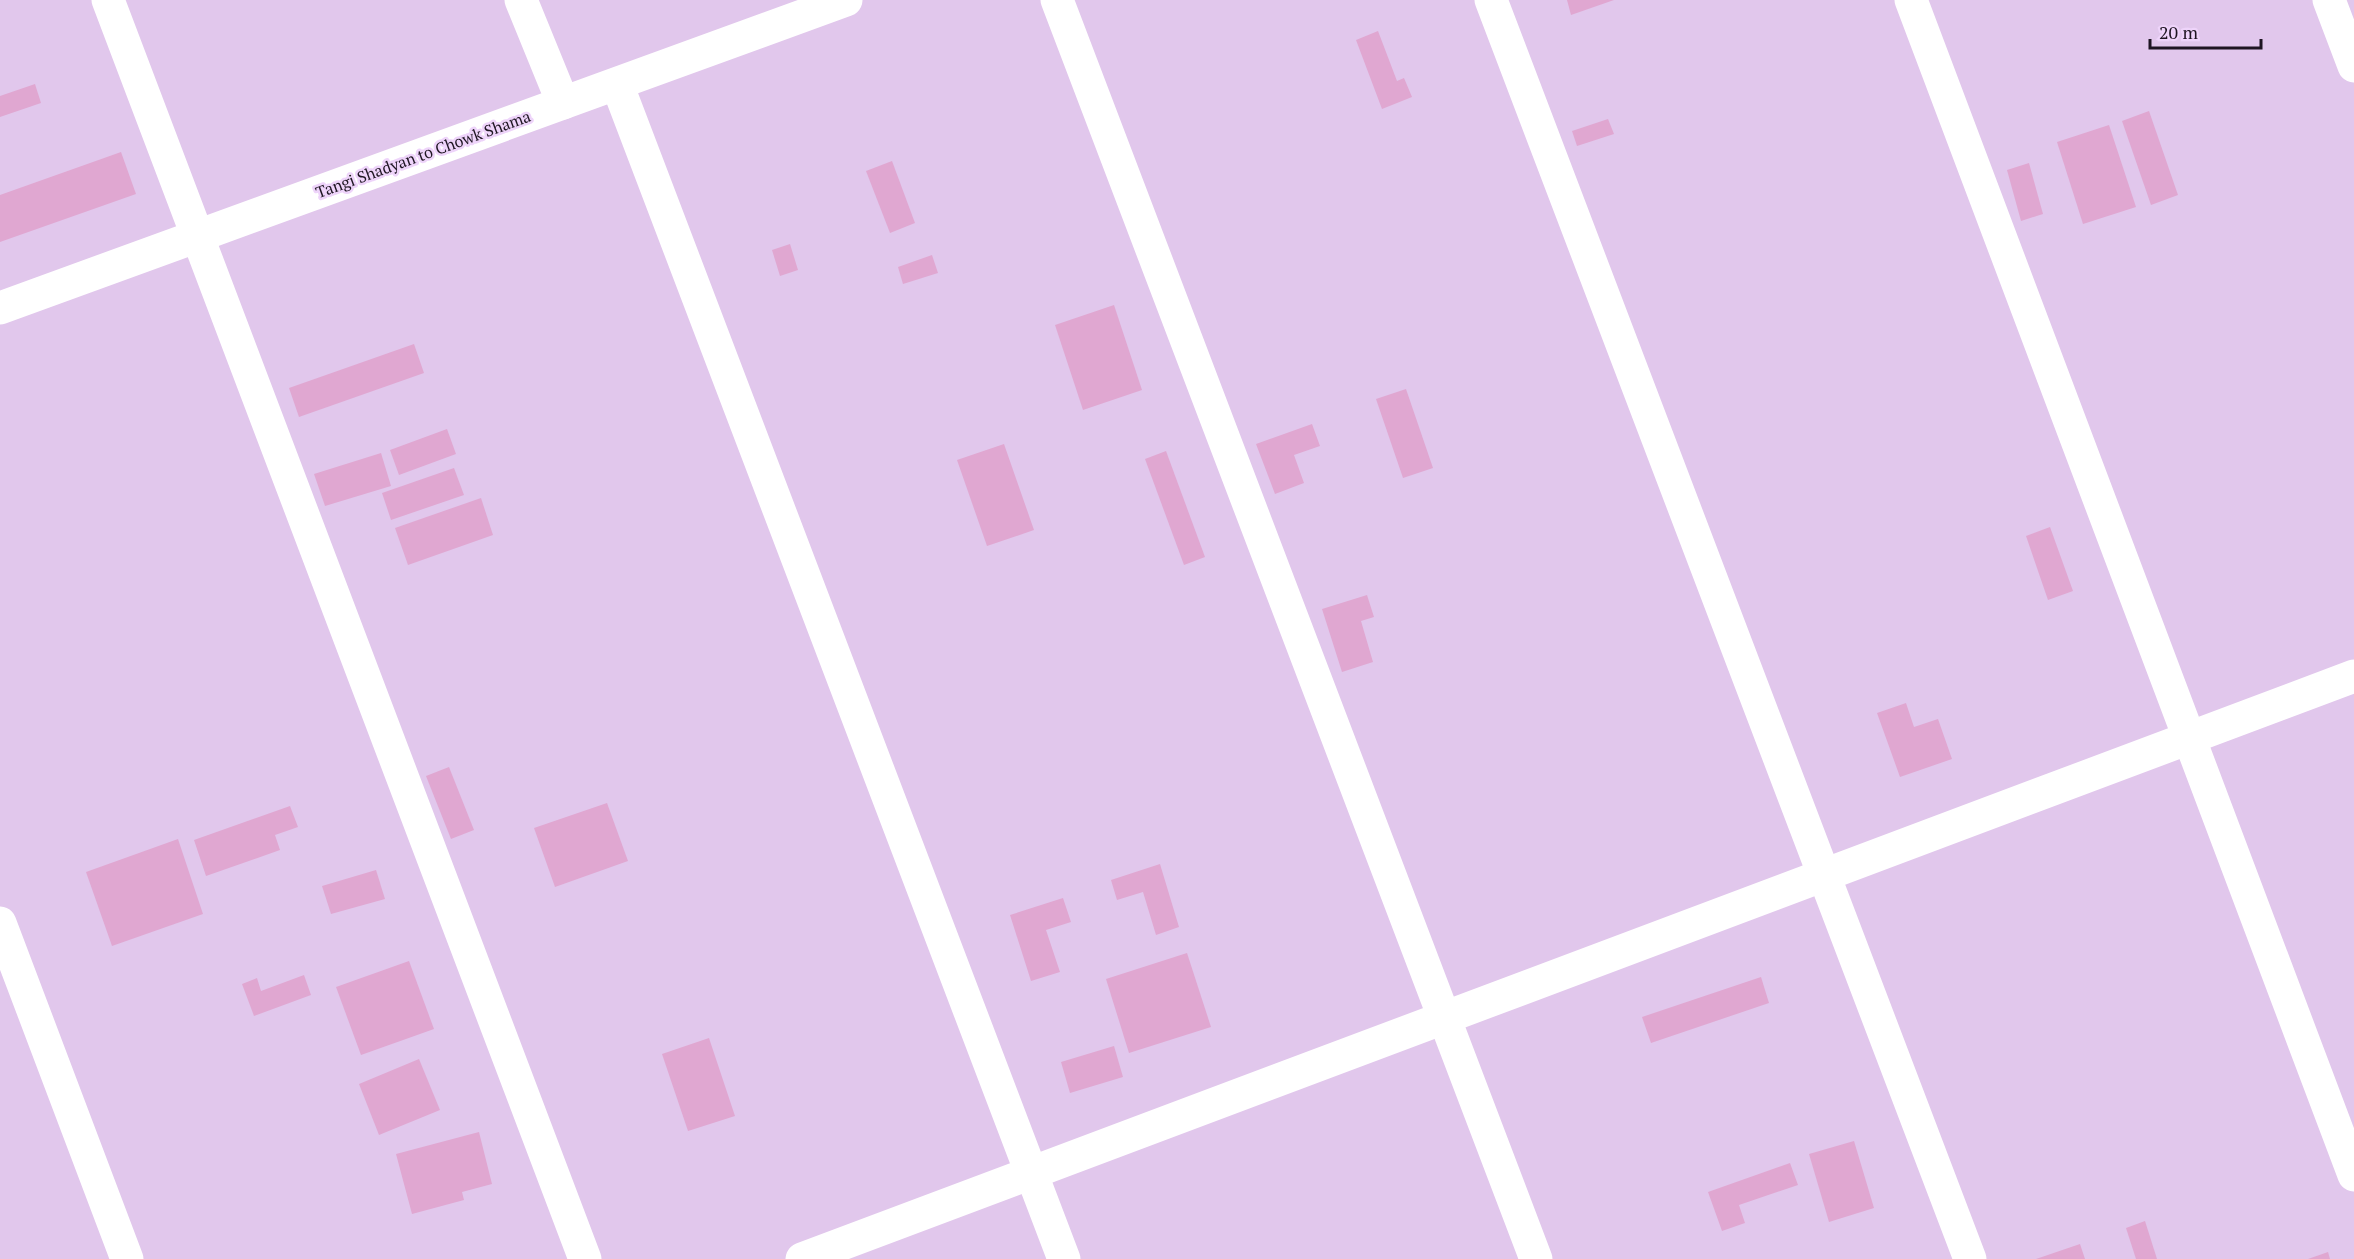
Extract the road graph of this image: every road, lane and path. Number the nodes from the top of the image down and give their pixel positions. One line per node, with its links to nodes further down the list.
1 (108, 0): 11 (street)
2 (521, 0): 10 (street)
3 (846, 0): 9 (street, Tangi Shadyan to Chowk Shama)
4 (1057, 0): 17 (street)
5 (1491, 0): 15 (street)
6 (1911, 0): 14 (street)
7 (2329, 0): 8 (street)
8 (2354, 66)
9 (617, 84): 10 (street, Tangi Shadyan to Chowk Shama); 18 (street)
10 (563, 103): 11 (street, Tangi Shadyan to Chowk Shama)
11 (199, 236): 12 (street, Tangi Shadyan to Chowk Shama); 21 (street)
12 (0, 308)
13 (2354, 676): 14 (street)
14 (2190, 738): 15 (street); 19 (street)
15 (1824, 875): 17 (street); 25 (street)
16 (0, 923): 20 (street)
17 (1444, 1018): 18 (street); 24 (street)
18 (1031, 1173): 22 (street); 23 (street)
19 (2354, 1175)
20 (127, 1259)
21 (585, 1259)
22 (802, 1259)
23 (1064, 1259)
24 (1536, 1259)
25 (1970, 1259)

